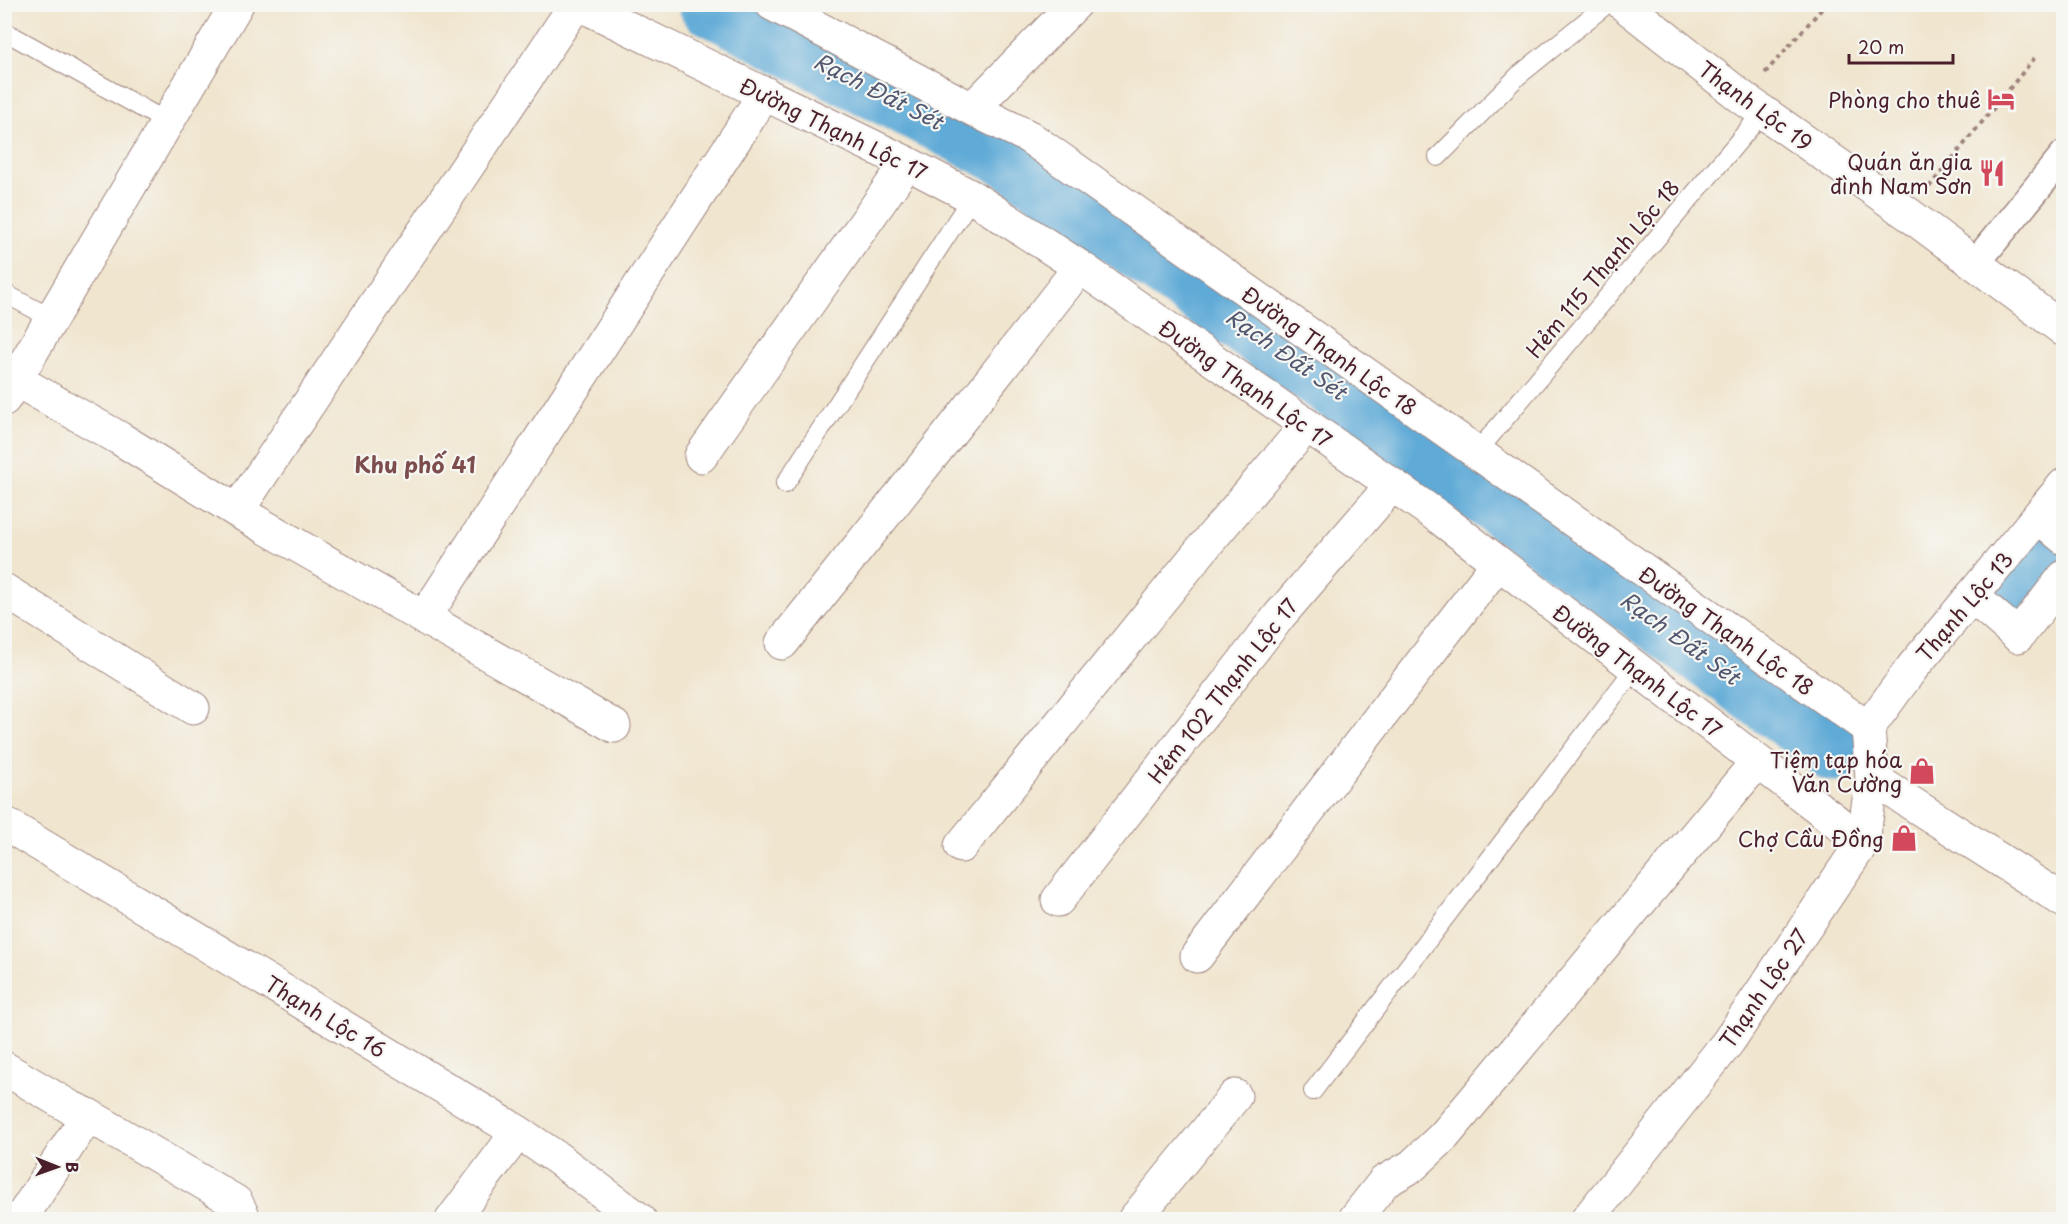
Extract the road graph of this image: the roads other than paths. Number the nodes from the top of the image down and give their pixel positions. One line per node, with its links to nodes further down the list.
1 (237, 4): 11 (street)
2 (578, 4): 8 (street, Đường Thạnh Lộc 17); 28 (street)
3 (772, 4): 10 (street, Đường Thạnh Lộc 18)
4 (1075, 4): 10 (street)
5 (1607, 4): 13 (lane)
6 (1623, 4): 9 (street, Thạnh Lộc 19)
7 (4, 31): 11 (lane)
8 (765, 93): 14 (street, Đường Thạnh Lộc 17); 35 (street)
9 (1753, 105): 16 (street, Thạnh Lộc 19); 23 (lane, Hẻm 115 Thạnh Lộc 18)
10 (972, 109): 23 (street, Đường Thạnh Lộc 18)
11 (167, 122): 19 (street)
12 (2064, 155): 16 (street)
13 (1438, 157)
14 (907, 163): 15 (street, Đường Thạnh Lộc 17); 24 (street)
15 (972, 197): 17 (street, Đường Thạnh Lộc 17); 25 (lane)
16 (1974, 265): 20 (street, Thạnh Lộc 19)
17 (1080, 267): 22 (street, Đường Thạnh Lộc 17); 36 (street)
18 (4, 293): 19 (lane)
19 (51, 318): 21 (street)
20 (2064, 330)
21 (10, 389): 28 (street)
22 (1307, 425): 26 (street, Đường Thạnh Lộc 17); 45 (street)
23 (1476, 453): 40 (street, Đường Thạnh Lộc 18)
24 (701, 456)
25 (785, 484)
26 (1392, 484): 31 (street, Đường Thạnh Lộc 17); 46 (street, Hẻm 102 Thạnh Lộc 17)
27 (2064, 485): 29 (street, Thạnh Lộc 13)
28 (237, 511): 35 (street)
29 (2039, 517): 30 (street); 34 (street, Thạnh Lộc 13)
30 (2064, 538)
31 (1498, 563): 37 (street, Đường Thạnh Lộc 17); 48 (street)
32 (2064, 577): 34 (street)
33 (4, 590): 38 (street)
34 (1972, 596): 40 (street, Thạnh Lộc 13)
35 (424, 618): 39 (street)
36 (782, 642)
37 (1635, 668): 41 (street, Đường Thạnh Lộc 17); 50 (lane)
38 (193, 708)
39 (614, 726)
40 (1868, 728): 42 (street, Thạnh Lộc 27)
41 (1757, 762): 44 (street, Đường Thạnh Lộc 17); 59 (street)
42 (1872, 778): 44 (street, Thạnh Lộc 27); 47 (street)
43 (4, 823): 53 (street, Thạnh Lộc 16)
44 (1863, 842): 60 (street, Thạnh Lộc 27)
45 (961, 846)
46 (1058, 900)
47 (2064, 901)
48 (1197, 956)
49 (4, 1068): 52 (street)
50 (1313, 1091)
51 (1234, 1096): 58 (street)
52 (88, 1115): 54 (street); 55 (street)
53 (518, 1132): 56 (street); 57 (street, Thạnh Lộc 16)
54 (20, 1220)
55 (241, 1220)
56 (452, 1220)
57 (640, 1220)
58 (1134, 1220)
59 (1354, 1220)
60 (1587, 1220)

